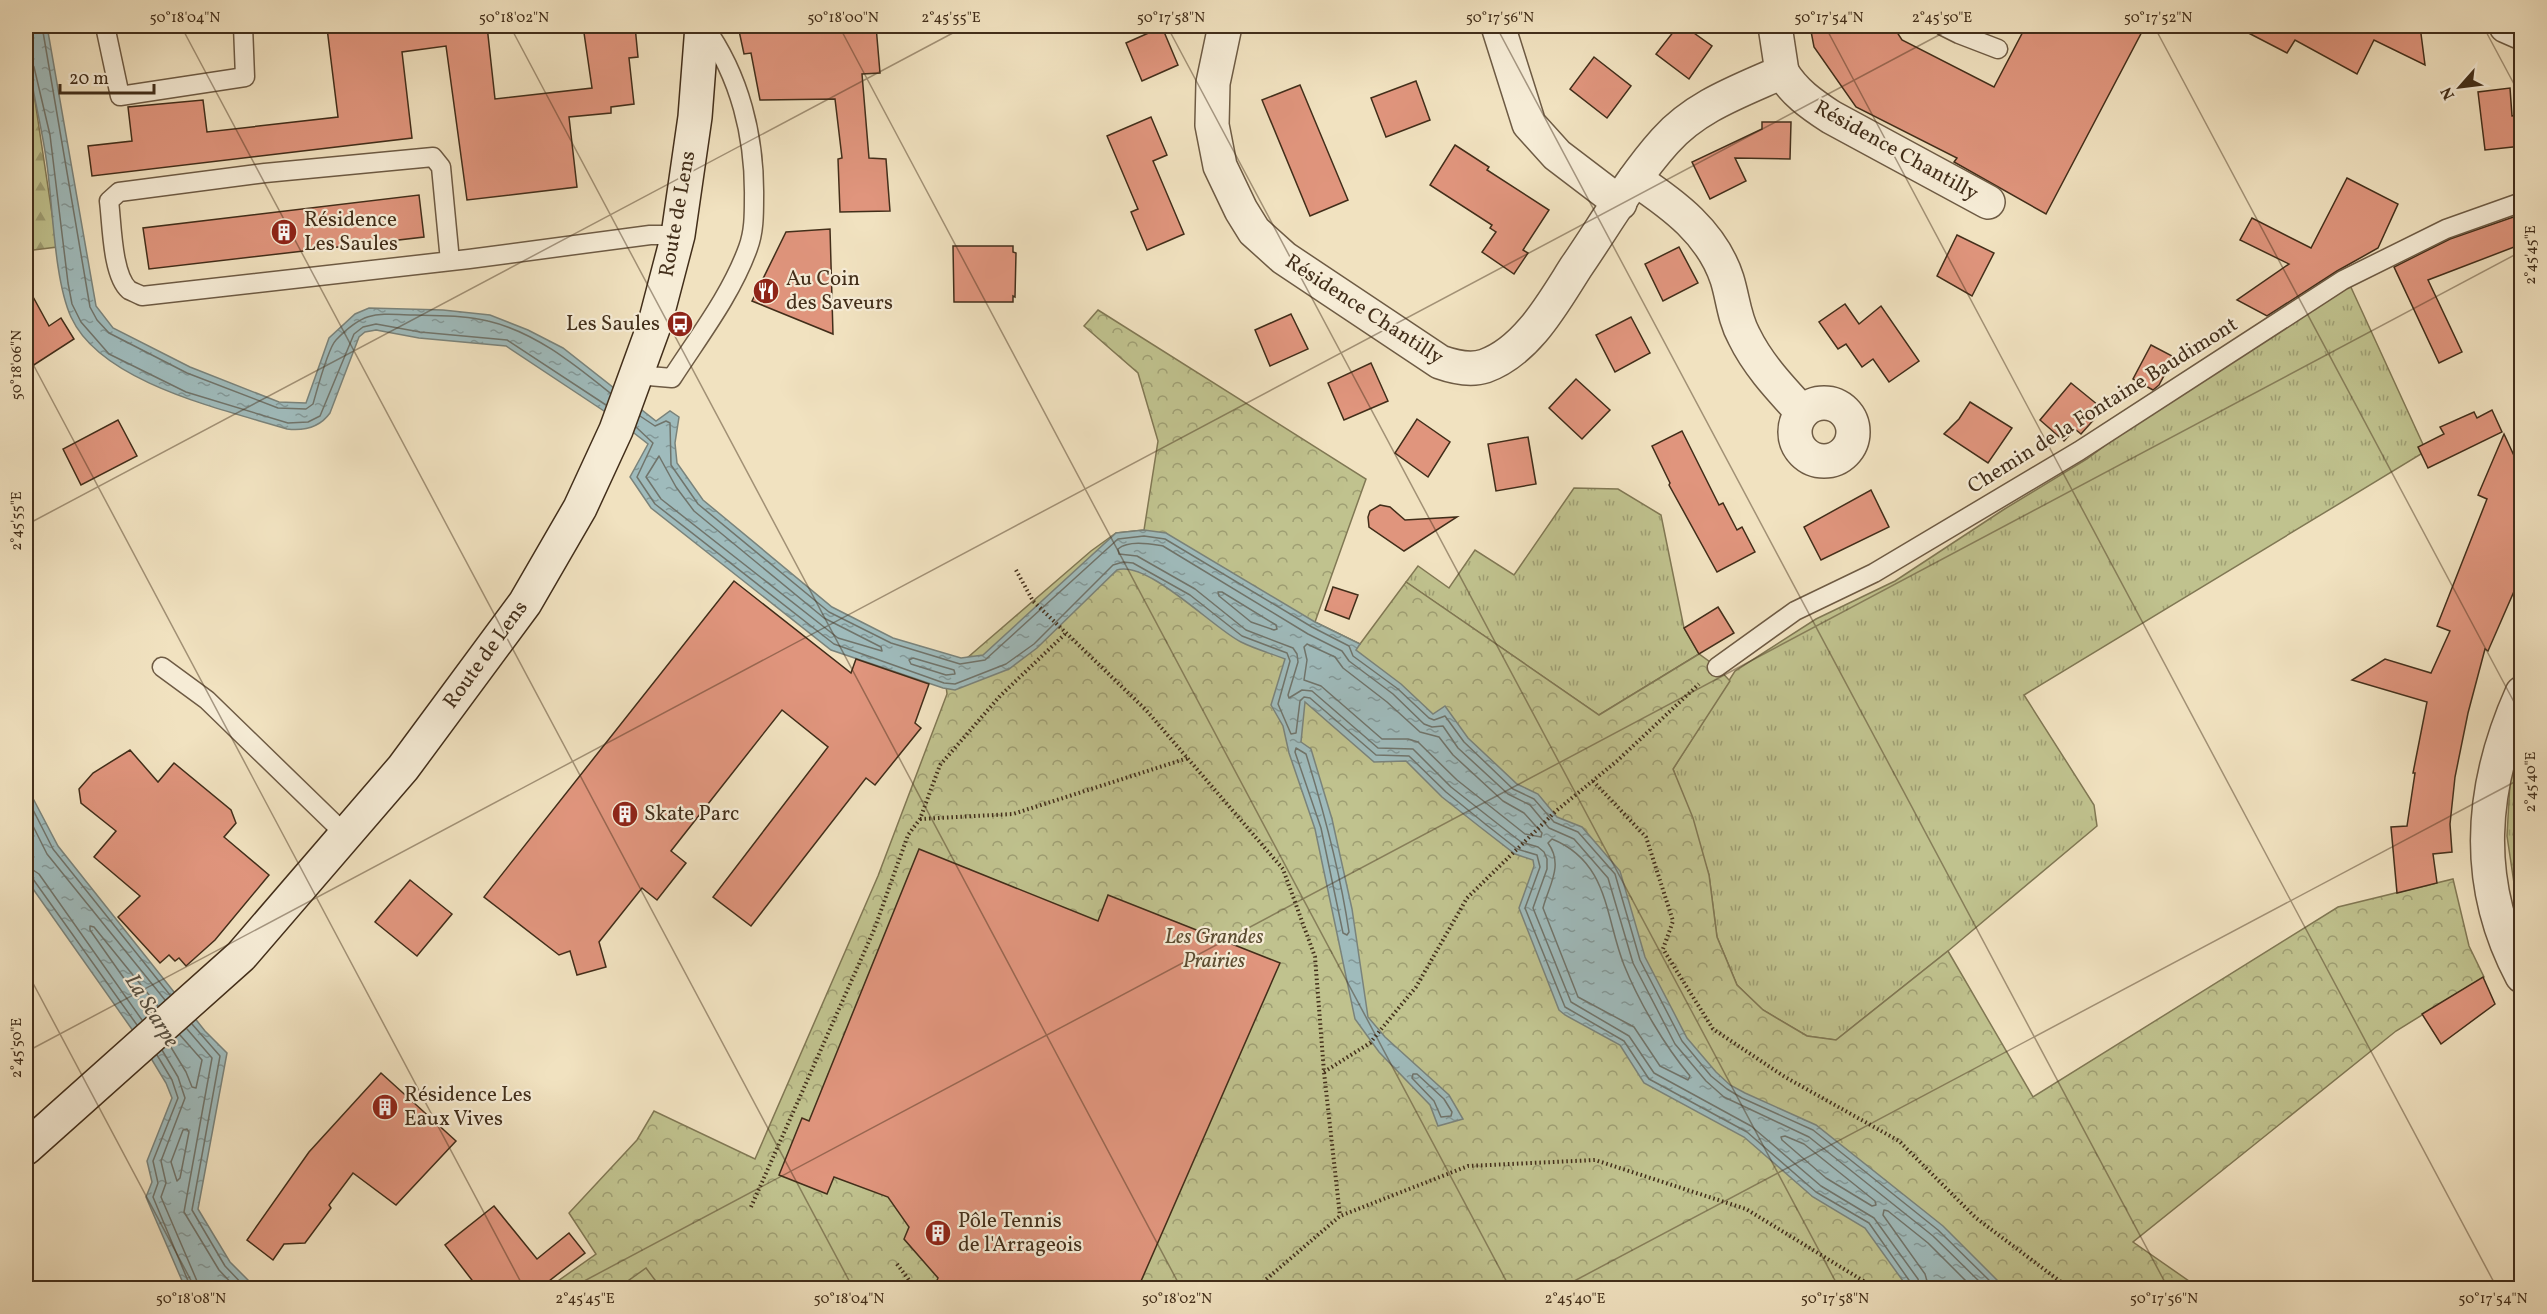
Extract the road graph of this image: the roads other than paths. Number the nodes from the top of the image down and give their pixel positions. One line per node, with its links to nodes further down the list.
1 (105, 26): 2 (lane)
2 (243, 26)
3 (703, 26): 15 (street, Route de Lens); 17 (lane)
4 (1225, 26): 12 (street, Résidence Chantilly)
5 (1498, 26): 12 (street)
6 (1775, 26): 11 (street, Résidence Chantilly)
7 (1942, 26): 10 (lane)
8 (2506, 26): 9 (street)
9 (2522, 33)
10 (1998, 49)
11 (1782, 72): 12 (street, Résidence Chantilly); 13 (street, Résidence Chantilly)
12 (1628, 191): 18 (street)
13 (1988, 202)
14 (2522, 202): 20 (lane, Chemin de la Fontaine Baudimont)
15 (678, 235): 16 (lane); 17 (street, Route de Lens)
16 (450, 261): 16 (lane)
17 (633, 386): 22 (street, Route de Lens)
18 (1802, 412)
19 (162, 667): 22 (lane)
20 (1717, 667)
21 (2522, 693): 23 (street)
22 (346, 835): 24 (street, Route de Lens)
23 (2522, 976)
24 (26, 1148)

